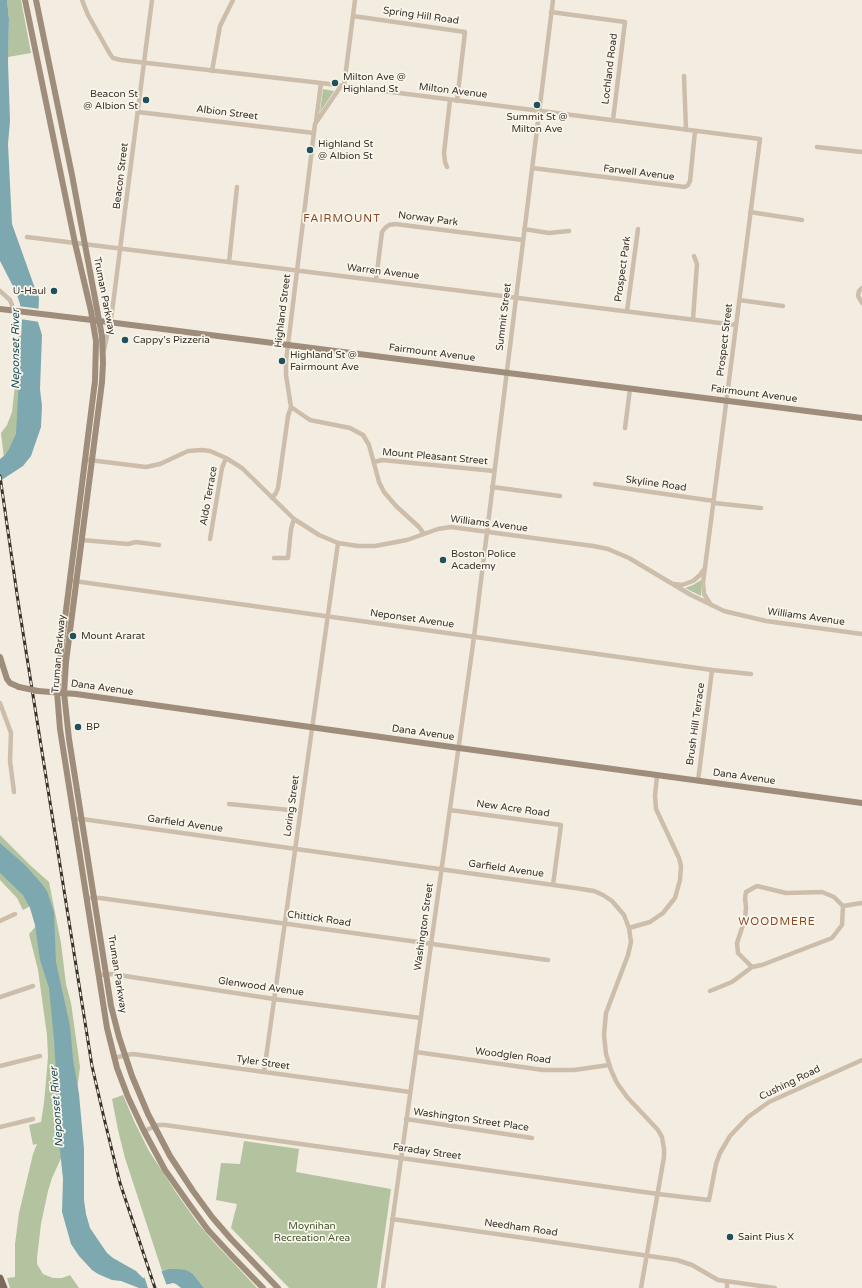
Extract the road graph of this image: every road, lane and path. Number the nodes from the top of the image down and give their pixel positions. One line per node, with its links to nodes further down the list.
1 (25, 0): 28 (main road, Truman Parkway)
2 (36, 0): 27 (main road, Truman Parkway)
3 (82, 0): 10 (street, Milton Avenue)
4 (152, 0): 10 (street, Beacon Street)
5 (233, 0): 11 (street)
6 (355, 0): 9 (street, Highland Street)
7 (553, 0): 8 (street, Summit Street)
8 (551, 12): 17 (street, Summit Street); 19 (street, Lochland Road)
9 (353, 16): 14 (street, Highland Street); 16 (street, Spring Hill Road)
10 (144, 63): 11 (street, Milton Avenue); 18 (street, Beacon Street)
11 (212, 71): 13 (street, Milton Avenue)
12 (684, 76): 21 (street)
13 (321, 84): 14 (street, Milton Avenue); 20 (street, Highland Street)
14 (342, 86): 15 (street, Milton Avenue); 20 (street, Highland Street)
15 (450, 100): 16 (street, Milton Avenue); 29 (street)
16 (457, 101): 17 (street, Milton Avenue)
17 (539, 111): 19 (street, Milton Avenue); 30 (street, Summit Street)
18 (138, 112): 23 (street, Albion Street); 41 (street, Beacon Street)
19 (613, 120): 21 (street, Milton Avenue)
20 (315, 124): 23 (street, Highland Street)
21 (686, 130): 22 (street, Milton Avenue)
22 (696, 131): 24 (street, Milton Avenue); 30 (street, Farwell Avenue)
23 (314, 133): 44 (street, Highland Street)
24 (760, 139): 32 (street, Prospect Street)
25 (817, 147): 26 (street)
26 (862, 152)
27 (68, 156): 28 (main road); 40 (main road, Truman Parkway)
28 (57, 158): 39 (main road, Truman Parkway)
29 (447, 167)
30 (532, 168): 34 (street, Summit Street)
31 (237, 186): 43 (street)
32 (750, 212): 33 (street); 49 (street, Prospect Street)
33 (802, 220)
34 (524, 229): 36 (street); 38 (street, Summit Street)
35 (638, 229): 54 (street, Prospect Park)
36 (569, 231)
37 (27, 237): 39 (street, Warren Avenue)
38 (523, 240): 45 (street, Norway Park); 48 (street, Summit Street)
39 (75, 243): 40 (street, Warren Avenue); 55 (main road, Truman Parkway)
40 (84, 244): 41 (street, Warren Avenue); 57 (main road, Truman Parkway)
41 (120, 248): 43 (street, Warren Avenue); 58 (street, Beacon Street)
42 (694, 256): 56 (street)
43 (229, 262): 44 (street, Warren Avenue)
44 (297, 270): 45 (street, Warren Avenue); 60 (street, Highland Street)
45 (376, 280): 48 (street, Warren Avenue)
46 (862, 288): 50 (street)
47 (0, 291): 53 (street)
48 (516, 298): 54 (street, Warren Avenue); 62 (street, Summit Street)
49 (739, 300): 51 (street); 59 (street, Prospect Street)
50 (862, 304)
51 (783, 306)
52 (0, 309): 53 (main road, Fairmount Avenue)
53 (14, 311): 55 (main road, Fairmount Avenue)
54 (627, 311): 56 (street, Warren Avenue)
55 (93, 320): 57 (main road, Fairmount Avenue); 69 (main road, Truman Parkway)
56 (693, 320): 59 (street, Warren Avenue)
57 (100, 321): 58 (main road, Fairmount Avenue); 61 (main road, Truman Parkway)
58 (111, 322): 60 (main road, Fairmount Avenue); 61 (street, Beacon Street)
59 (736, 325): 64 (street, Prospect Street)
60 (288, 345): 62 (main road, Fairmount Avenue); 65 (street, Highland Street)
61 (103, 354): 69 (main road, Truman Parkway)
62 (506, 373): 63 (main road, Fairmount Avenue); 71 (street, Summit Street)
63 (630, 389): 64 (main road, Fairmount Avenue); 67 (street)
64 (727, 401): 66 (main road, Fairmount Avenue); 76 (street, Prospect Street)
65 (291, 407): 70 (street); 75 (street, Highland Street)
66 (862, 418)
67 (626, 428)
68 (226, 458): 69 (street, Williams Avenue); 75 (street, Williams Avenue); 81 (street, Aldo Terrace)
69 (88, 460): 82 (main road, Truman Parkway); 87 (main road, Truman Parkway)
70 (374, 462): 71 (street, Mount Pleasant Street); 80 (street)
71 (494, 471): 73 (street, Summit Street)
72 (595, 484): 76 (street, Skyline Road)
73 (492, 487): 74 (street); 79 (street, Summit Street)
74 (560, 496)
75 (272, 498): 78 (street, Williams Avenue)
76 (714, 502): 77 (street, Skyline Road); 86 (street, Prospect Street)
77 (761, 508)
78 (294, 519): 83 (street, Williams Avenue); 85 (street)
79 (487, 532): 80 (street, Williams Avenue); 88 (street, Williams Avenue); 92 (street, Summit Street)
80 (424, 534): 83 (street, Williams Avenue)
81 (210, 539)
82 (82, 540): 84 (street); 87 (main road, Truman Parkway)
83 (338, 543): 90 (street, Loring Street)
84 (160, 545)
85 (274, 558)
86 (706, 567): 88 (street); 89 (street, Prospect Street)
87 (73, 581): 90 (street, Neponset Avenue); 96 (main road, Truman Parkway); 97 (main road, Truman Parkway)
88 (671, 583): 89 (street, Williams Avenue)
89 (711, 605): 91 (street, Williams Avenue)
90 (327, 616): 92 (street, Neponset Avenue); 99 (street, Loring Street)
91 (862, 634)
92 (474, 637): 94 (street, Neponset Avenue); 100 (street, Washington Street)
93 (0, 658): 96 (main road, Dana Avenue, bridge)
94 (712, 670): 95 (street, Neponset Avenue); 102 (street, Brush Hill Terrace)
95 (751, 674)
96 (57, 692): 97 (main road, Dana Avenue); 108 (main road, Truman Parkway)
97 (64, 693): 99 (main road, Dana Avenue); 109 (main road, Truman Parkway)
98 (0, 703): 103 (street)
99 (312, 727): 100 (main road, Dana Avenue); 107 (street, Loring Street)
100 (459, 748): 101 (main road, Dana Avenue); 106 (street, Washington Street)
101 (657, 776): 102 (main road, Dana Avenue); 120 (street)
102 (698, 781): 104 (main road, Dana Avenue)
103 (14, 792)
104 (862, 803)
105 (229, 804): 107 (street)
106 (450, 810): 111 (street, Washington Street); 112 (street, New Acre Road)
107 (300, 811): 110 (street, Loring Street)
108 (74, 819): 109 (street, Garfield Avenue); 114 (main road, Truman Parkway)
109 (82, 819): 110 (street, Garfield Avenue); 113 (main road, Truman Parkway)
110 (295, 849): 111 (street, Garfield Avenue); 119 (street, Loring Street)
111 (442, 869): 112 (street, Garfield Avenue); 121 (street, Washington Street)
112 (553, 885): 120 (street, Garfield Avenue)
113 (94, 897): 114 (street, Chittick Road); 119 (street, Chittick Road); 124 (main road, Truman Parkway)
114 (87, 898): 125 (main road, Truman Parkway)
115 (862, 903): 116 (street)
116 (843, 906): 123 (street); 123 (street)
117 (15, 914): 118 (street)
118 (0, 921)
119 (284, 924): 121 (street, Chittick Road); 129 (street, Loring Street)
120 (629, 928): 136 (street, Garfield Avenue)
121 (431, 944): 122 (street, Chittick Road); 130 (street, Washington Street)
122 (548, 960)
123 (752, 967): 127 (street)
124 (106, 974): 125 (street, Glenwood Avenue); 129 (street, Glenwood Avenue); 132 (main road, Truman Parkway)
125 (99, 975): 134 (main road, Truman Parkway)
126 (33, 986): 128 (street)
127 (710, 991)
128 (0, 997)
129 (274, 998): 130 (street, Glenwood Avenue); 138 (street, Loring Street)
130 (421, 1018): 131 (street, Washington Street)
131 (416, 1052): 136 (street, Woodglen Road); 139 (street, Washington Street)
132 (124, 1055): 134 (street, Tyler Street); 138 (street, Tyler Street); 143 (main road, Truman Parkway)
133 (40, 1056): 137 (street)
134 (114, 1058): 144 (main road, Truman Parkway)
135 (862, 1060): 148 (street, Cushing Road)
136 (609, 1065): 147 (street, Garfield Avenue)
137 (0, 1066)
138 (264, 1072): 139 (street, Tyler Street)
139 (410, 1092): 141 (street, Washington Street)
140 (33, 1119): 142 (street)
141 (406, 1119): 145 (street, Washington Street Place); 146 (street, Washington Street)
142 (0, 1127)
143 (154, 1127): 144 (street, Faraday Street); 146 (street, Faraday Street); 155 (main road, Truman Parkway)
144 (144, 1131): 154 (main road, Truman Parkway)
145 (532, 1138)
146 (401, 1158): 147 (street, Faraday Street); 149 (street, Washington Street)
147 (658, 1194): 148 (street, Faraday Street); 150 (street, Garfield Avenue)
148 (709, 1200)
149 (392, 1219): 150 (street, Needham Road); 156 (street, Washington Street)
150 (647, 1255): 152 (street, Needham Road); 157 (street, Garfield Avenue)
151 (0, 1278): 153 (main road)
152 (727, 1282): 158 (street); 159 (street, Needham Road)
153 (4, 1288)
154 (263, 1288)
155 (278, 1288)
156 (383, 1288)
157 (641, 1288)
158 (727, 1288)
159 (774, 1288)

